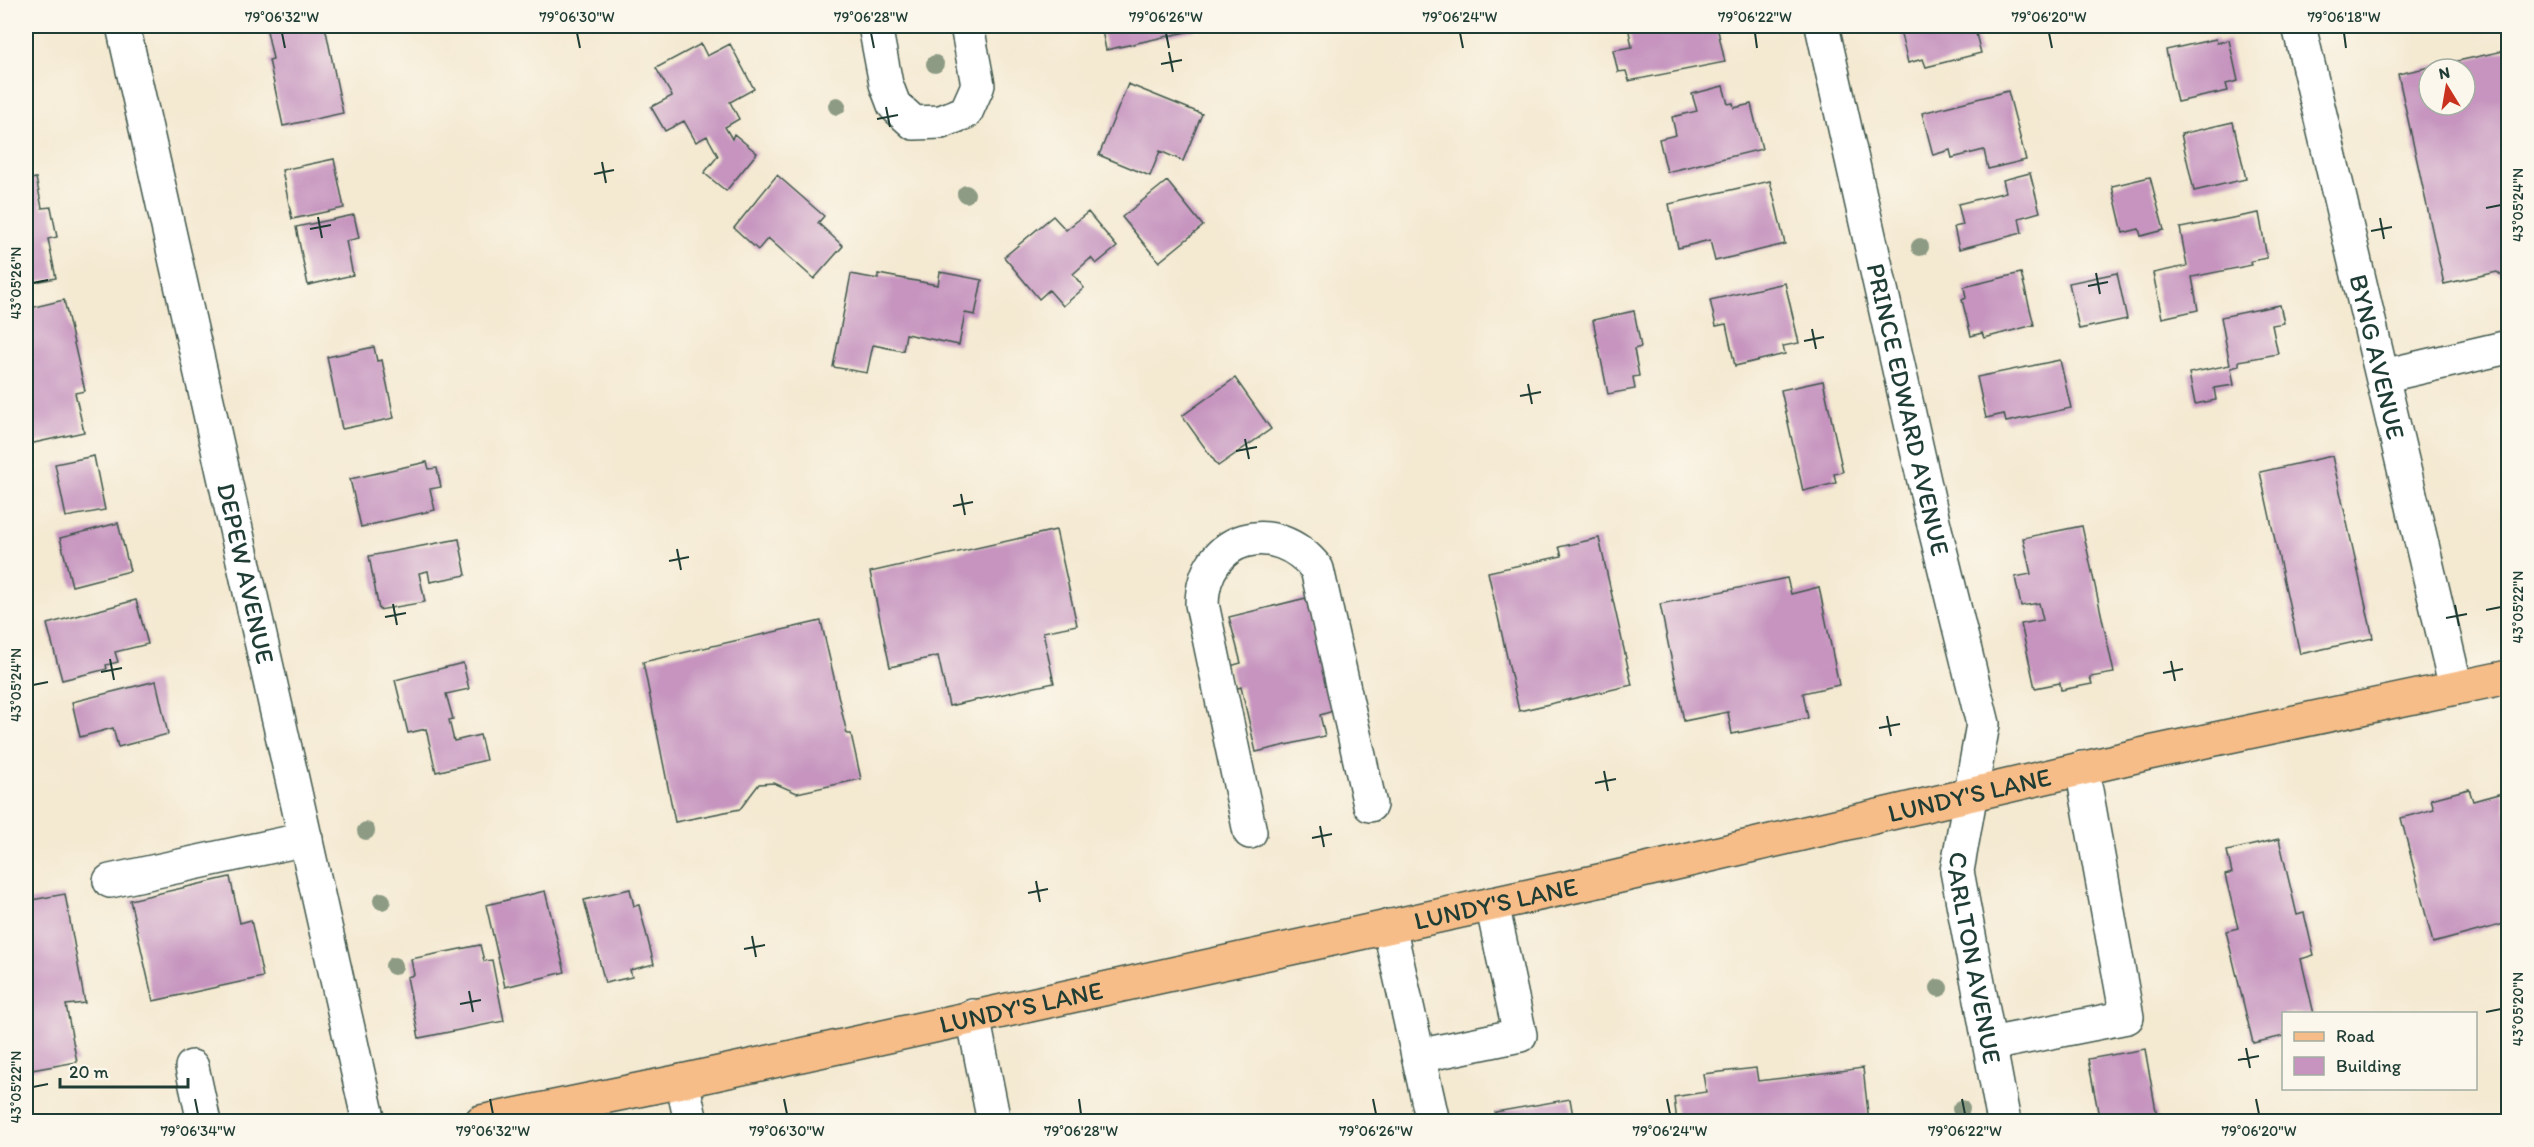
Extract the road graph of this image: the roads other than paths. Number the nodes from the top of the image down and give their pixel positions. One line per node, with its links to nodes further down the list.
1 (123, 26): 14 (street, DEPEW AVENUE)
2 (875, 26): 3 (street)
3 (967, 26)
4 (1821, 26): 11 (street, PRINCE EDWARD AVENUE)
5 (2300, 26): 7 (street, BYNG AVENUE)
6 (2508, 347): 7 (street)
7 (2383, 376): 9 (street, BYNG AVENUE)
8 (2508, 680): 9 (main road, LUNDY'S LANE)
9 (2456, 688): 10 (main road, LUNDY'S LANE)
10 (2082, 768): 11 (main road, LUNDY'S LANE); 19 (street)
11 (1971, 794): 16 (main road, LUNDY'S LANE); 19 (street, CARLTON AVENUE)
12 (1370, 805): 13 (street)
13 (1250, 832)
14 (306, 839): 15 (street); 24 (street, DEPEW AVENUE)
15 (110, 880)
16 (1492, 904): 17 (main road, LUNDY'S LANE); 20 (street)
17 (1389, 926): 18 (main road, LUNDY'S LANE); 20 (street)
18 (973, 1016): 22 (main road, LUNDY'S LANE); 27 (street)
19 (1990, 1044): 29 (street, CARLTON AVENUE)
20 (1418, 1056): 28 (street)
21 (192, 1067): 23 (street)
22 (682, 1081): 25 (main road, LUNDY'S LANE); 26 (street)
23 (204, 1122)
24 (369, 1122)
25 (481, 1122)
26 (691, 1122)
27 (994, 1122)
28 (1433, 1122)
29 (2004, 1122)

